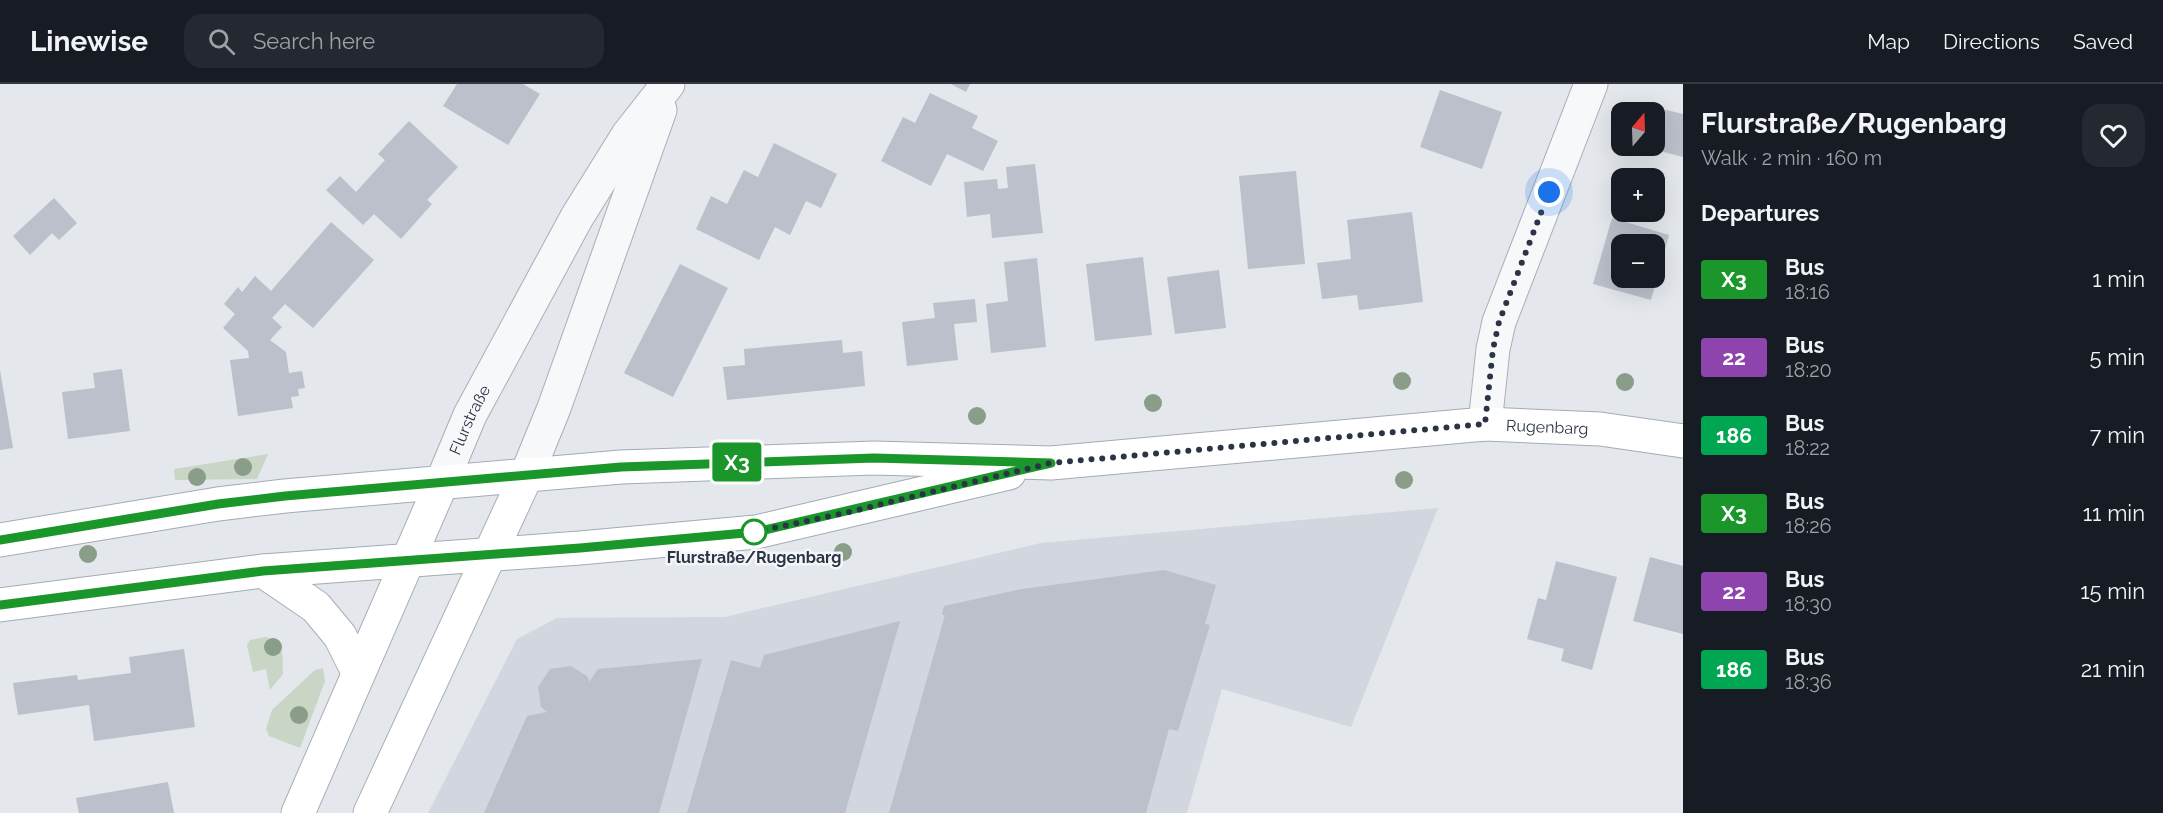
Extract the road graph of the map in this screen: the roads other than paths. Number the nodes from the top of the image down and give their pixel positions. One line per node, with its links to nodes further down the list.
1 (669, 84): 6 (street, Flurstraße); 7 (street, Flurstraße)
2 (1590, 84): 3 (street)
3 (1485, 424): 4 (main road, Rugenbarg); 5 (main road, Rugenbarg)
4 (1683, 441)
5 (1051, 463): 6 (main road, Rugenbarg); 9 (main road, Rugenbarg)
6 (527, 474): 7 (main road, Rugenbarg); 9 (main road, Flurstraße)
7 (442, 482): 8 (main road, Rugenbarg); 10 (main road, Flurstraße)
8 (0, 540)
9 (490, 555): 10 (main road, Rugenbarg); 15 (main road, Flurstraße)
10 (407, 561): 11 (main road, Rugenbarg); 13 (main road, Flurstraße)
11 (263, 571): 12 (main road, Rugenbarg); 13 (main road)
12 (0, 605)
13 (358, 672): 14 (main road, Flurstraße)
14 (298, 813)
15 (370, 813)

